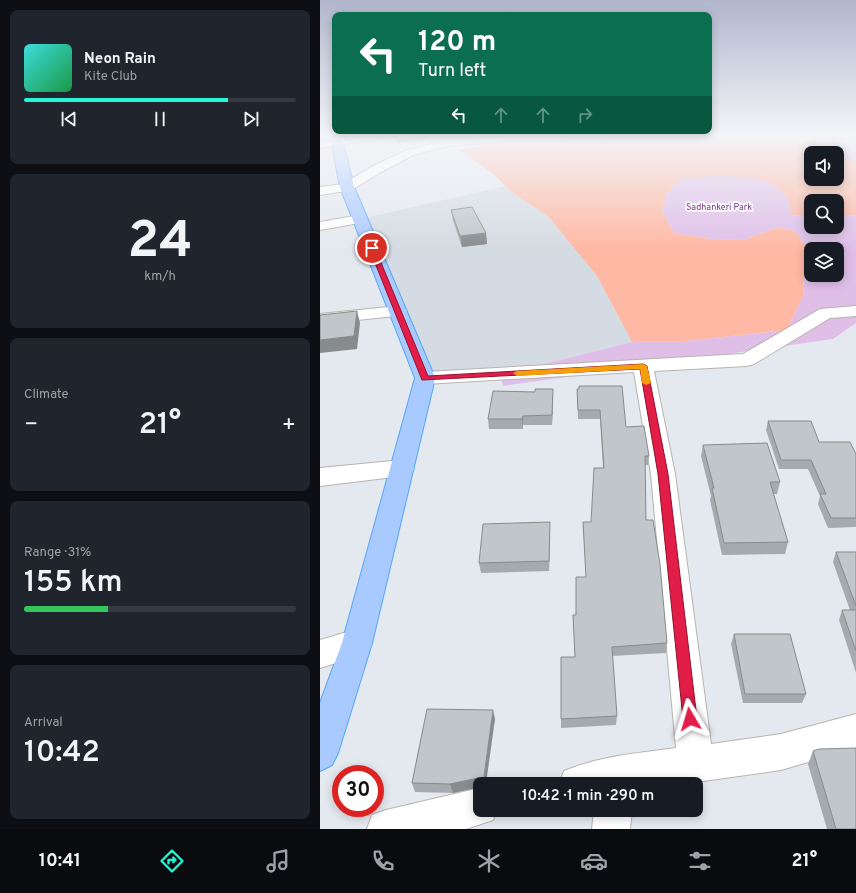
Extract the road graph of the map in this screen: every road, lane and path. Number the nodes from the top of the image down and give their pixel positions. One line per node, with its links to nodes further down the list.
1 (341, 173): 3 (main road)
2 (371, 173): 3 (street)
3 (347, 187): 4 (street); 5 (main road)
4 (320, 191)
5 (360, 220): 6 (street); 7 (main road)
6 (320, 226)
7 (398, 311): 9 (street); 11 (main road)
8 (856, 311): 10 (street)
9 (320, 320)
10 (643, 366): 11 (street); 18 (street)
11 (425, 378): 12 (main road)
12 (402, 468): 13 (street); 14 (main road)
13 (320, 477)
14 (357, 643): 15 (street); 17 (main road)
15 (320, 654)
16 (856, 731): 18 (street)
17 (320, 753)
18 (696, 764): 19 (street)
19 (628, 777)
20 (473, 809): 22 (street)
21 (612, 817): 23 (street)
22 (386, 829)
23 (611, 829)

